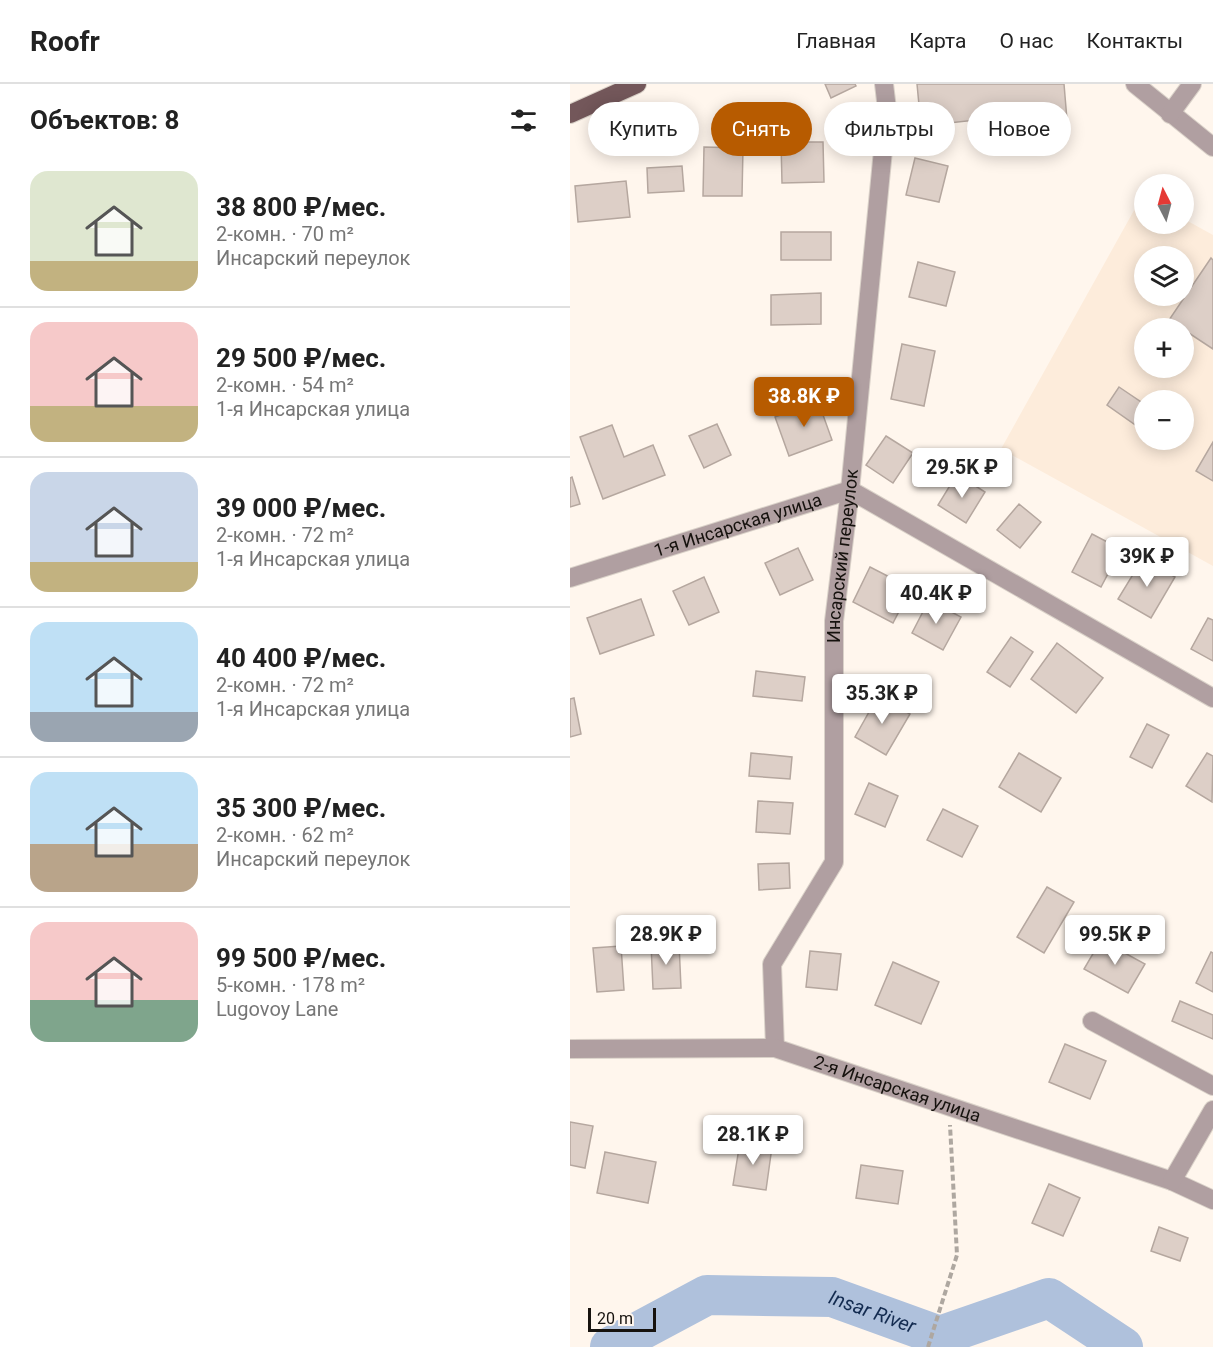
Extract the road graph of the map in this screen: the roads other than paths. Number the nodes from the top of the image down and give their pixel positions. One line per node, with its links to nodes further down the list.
1 (637, 84): 5 (main road)
2 (884, 84): 8 (street, Инсарский переулок)
3 (1135, 84): 6 (street)
4 (1192, 84): 6 (street)
5 (570, 114)
6 (1170, 114): 7 (street)
7 (1213, 147)
8 (850, 490): 9 (street, 1-я Инсарская улица); 10 (street); 12 (street, Инсарский переулок)
9 (570, 578)
10 (1213, 698)
11 (1092, 1021): 14 (street)
12 (775, 1048): 13 (street, 2-я Инсарская улица); 16 (street, 2-я Инсарская улица)
13 (570, 1049)
14 (1213, 1086)
15 (1213, 1110): 16 (street)
16 (1172, 1182): 17 (street, 2-я Инсарская улица)
17 (1213, 1200)

